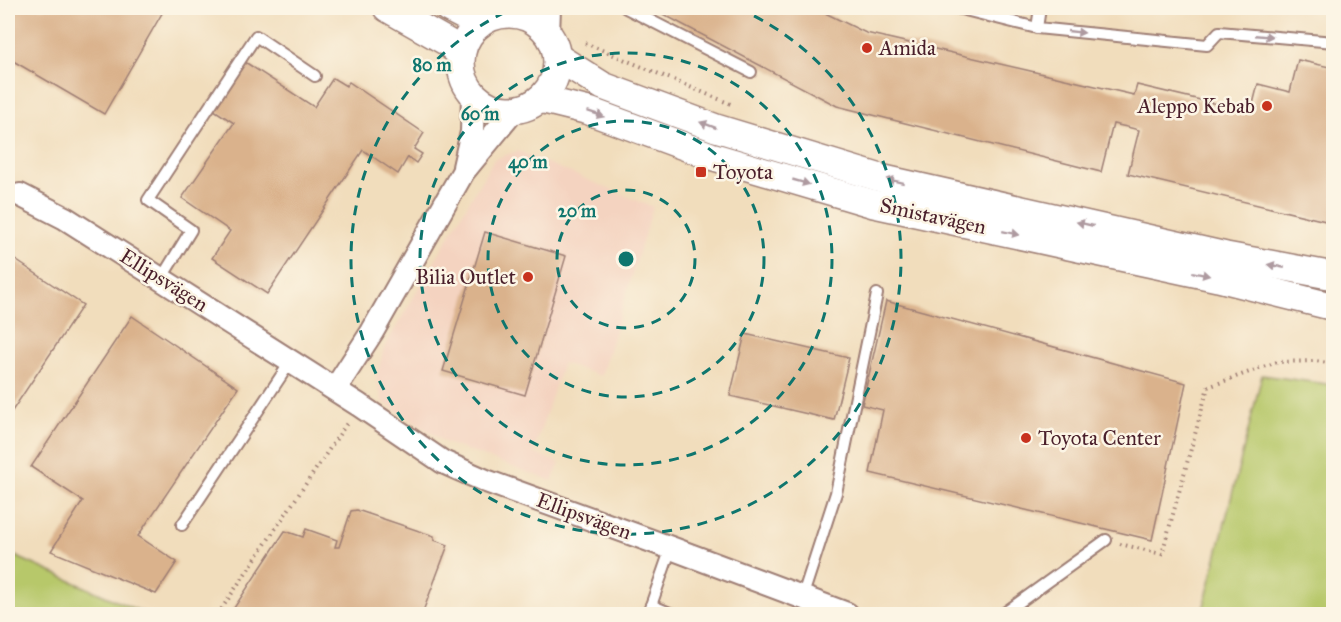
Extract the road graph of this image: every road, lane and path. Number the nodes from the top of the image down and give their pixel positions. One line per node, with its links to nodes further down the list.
1 (387, 8): 15 (street)
2 (448, 8): 10 (street)
3 (549, 8): 14 (street)
4 (626, 8): 16 (lane)
5 (957, 8): 11 (lane)
6 (1040, 8): 11 (lane)
7 (512, 11): 10 (street); 14 (street)
8 (1334, 16): 9 (path)
9 (1334, 22)
10 (479, 24): 15 (street)
11 (1037, 28): 12 (lane, one-way to 12)
12 (1334, 42)
13 (585, 43): 20 (path)
14 (553, 46): 19 (street); 24 (street, Smistavägen, one-way to 14)
15 (461, 55): 18 (street)
16 (751, 72)
17 (315, 76): 25 (lane)
18 (473, 94): 21 (street); 22 (street)
19 (540, 99): 21 (street); 27 (street, Smistavägen, one-way to 27)
20 (736, 106)
21 (514, 110): 22 (street)
22 (463, 172): 30 (street)
23 (20, 195): 25 (street, Ellipsvägen)
24 (1334, 276)
25 (161, 279): 28 (street, Ellipsvägen)
26 (877, 294): 35 (lane)
27 (1334, 307)
28 (291, 361): 30 (street, Ellipsvägen); 32 (lane)
29 (1334, 364): 33 (path)
30 (335, 389): 31 (street, Ellipsvägen)
31 (359, 405): 34 (street, Ellipsvägen); 37 (path)
32 (182, 525)
33 (1106, 540): 40 (lane)
34 (671, 548): 35 (street, Ellipsvägen); 36 (lane)
35 (802, 598): 39 (street, Ellipsvägen)
36 (650, 610): 38 (lane)
37 (218, 615)
38 (672, 615)
39 (847, 615)
40 (1003, 615)

